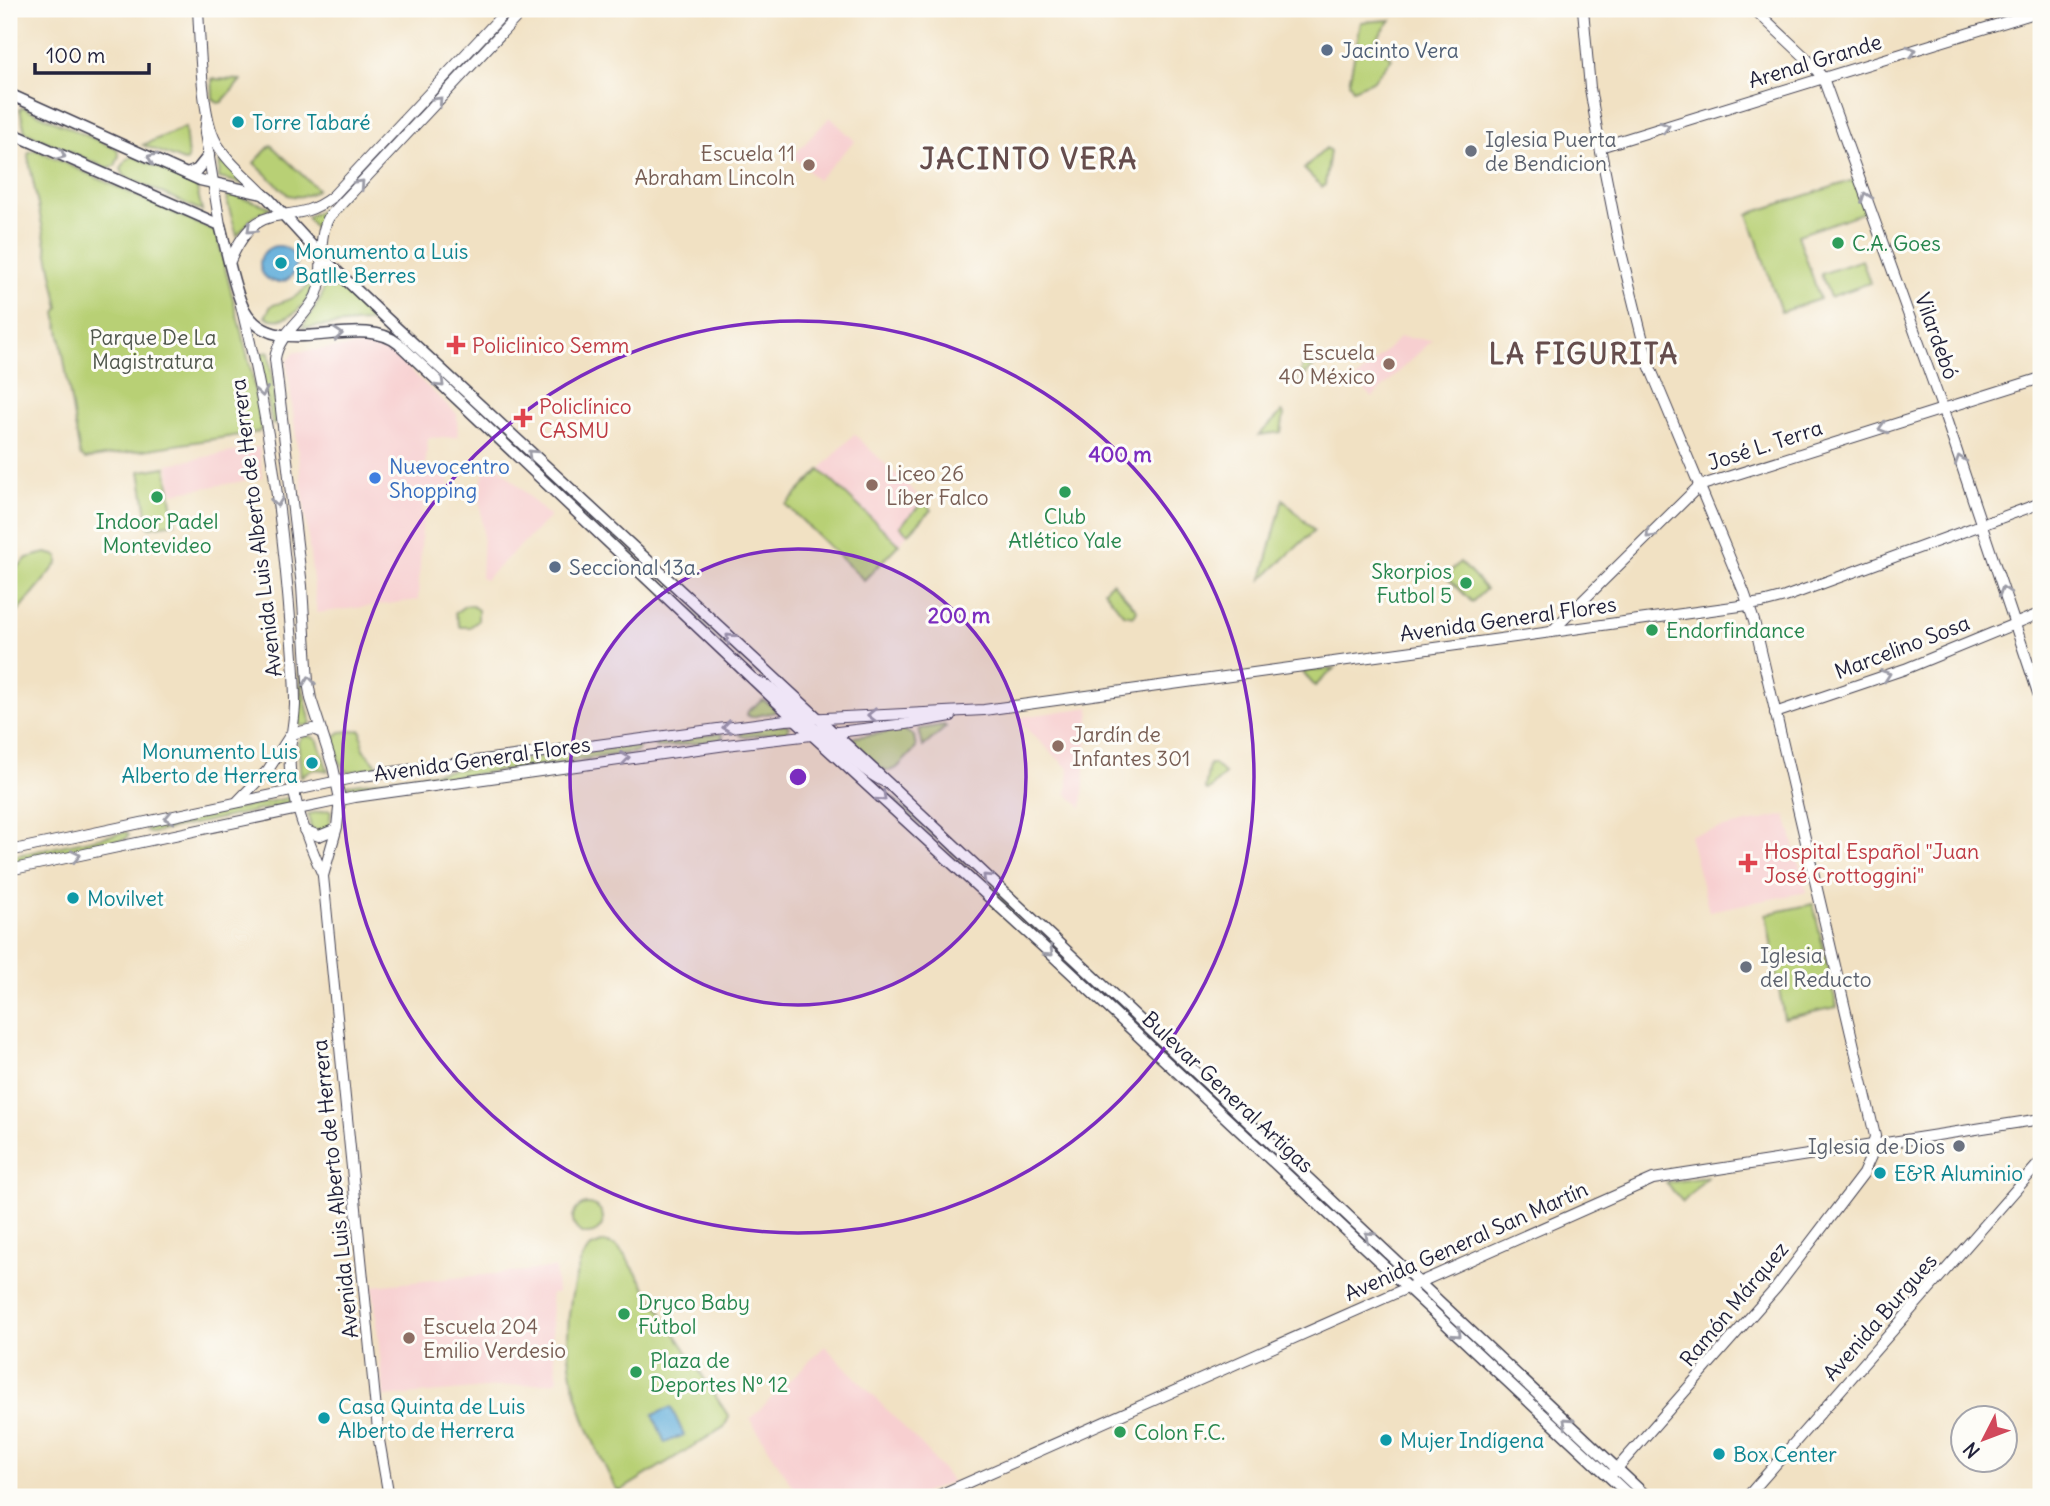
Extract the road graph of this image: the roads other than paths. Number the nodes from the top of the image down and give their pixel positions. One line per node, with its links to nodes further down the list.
1 (198, 9): 9 (main road, Avenida Luis Alberto de Herrera)
2 (508, 9): 16 (main road)
3 (524, 9): 18 (main road, one-way to 3)
4 (1583, 9): 11 (main road)
5 (1754, 9): 7 (main road, Vilardebó)
6 (2041, 11): 7 (main road, Arenal Grande, one-way to 6)
7 (1823, 78): 11 (main road, Arenal Grande, one-way to 7); 23 (main road, Vilardebó, one-way to 7)
8 (9, 94): 13 (main road, one-way to 8)
9 (207, 114): 12 (main road, Avenida Luis Alberto de Herrera); 15 (main road, Avenida Luis Alberto de Herrera)
10 (9, 132): 17 (main road, one-way to 17)
11 (1600, 147): 24 (main road)
12 (209, 155): 13 (main road); 14 (main road, Avenida Luis Alberto de Herrera)
13 (187, 174): 14 (main road)
14 (213, 183): 15 (main road); 17 (main road, Avenida Luis Alberto de Herrera)
15 (263, 194): 16 (main road, Avenida Luis Alberto de Herrera)
16 (285, 215): 18 (main road, Bulevar General Artigas); 19 (main road, one-way to 19)
17 (220, 225): 19 (main road, Avenida Luis Alberto de Herrera)
18 (323, 258): 21 (main road); 34 (main road, Bulevar General Artigas, one-way to 18)
19 (230, 261): 20 (main road, Avenida Luis Alberto de Herrera)
20 (241, 304): 21 (main road); 36 (main road, Avenida Luis Alberto de Herrera, one-way to 36)
21 (286, 335): 34 (main road, Bulevar General Artigas, one-way to 34); 35 (main road, Avenida Luis Alberto de Herrera, one-way to 21)
22 (2041, 378): 23 (main road, José L. Terra)
23 (1942, 410): 24 (main road, José L. Terra, one-way to 24); 26 (main road, Vilardebó, one-way to 23)
24 (1699, 486): 27 (main road); 30 (main road, José L. Terra, one-way to 30)
25 (2041, 503): 26 (main road, Avenida General Flores)
26 (1982, 524): 27 (main road, Avenida General Flores); 29 (main road, Vilardebó, one-way to 26)
27 (1749, 605): 30 (main road, Avenida General Flores); 33 (main road)
28 (2041, 613): 29 (main road, Marcelino Sosa)
29 (2014, 624): 31 (main road, Vilardebó); 33 (main road, Marcelino Sosa, one-way to 29)
30 (1550, 632): 32 (main road, Avenida General Flores)
31 (2041, 702)
32 (965, 712): 34 (main road, Avenida General Flores, one-way to 34); 37 (main road, Avenida General Flores)
33 (1775, 713): 49 (main road)
34 (806, 718): 37 (main road, Bulevar General Artigas); 37 (main road, Bulevar General Artigas); 38 (main road, Avenida General Flores, one-way to 38)
35 (322, 733): 36 (main road); 38 (main road, Avenida Luis Alberto de Herrera)
36 (291, 734): 39 (main road, Avenida Luis Alberto de Herrera); 41 (main road, Avenida Luis Alberto de Herrera)
37 (824, 734): 40 (main road, Avenida General Flores, one-way to 37); 51 (main road, Bulevar General Artigas, one-way to 37); 52 (main road, Bulevar General Artigas, one-way to 52)
38 (336, 781): 39 (main road, Avenida General Flores); 40 (main road, Avenida Luis Alberto de Herrera)
39 (295, 790): 41 (main road, Avenida General Flores); 42 (main road, Avenida Luis Alberto de Herrera)
40 (340, 799): 42 (main road, Avenida General Flores); 44 (main road, Avenida Luis Alberto de Herrera)
41 (235, 803): 45 (main road, Avenida General Flores, one-way to 45)
42 (299, 808): 43 (main road, Avenida Luis Alberto de Herrera); 46 (main road, Avenida General Flores, one-way to 42)
43 (304, 830): 44 (main road); 47 (main road, Avenida Luis Alberto de Herrera)
44 (336, 830): 47 (main road, Avenida Luis Alberto de Herrera)
45 (9, 851)
46 (9, 870)
47 (323, 876): 54 (main road, Avenida Luis Alberto de Herrera)
48 (2041, 1119): 49 (main road, Avenida General San Martín)
49 (1873, 1145): 51 (main road, Avenida General San Martín); 53 (main road, Ramón Márquez)
50 (2041, 1161): 58 (main road, Avenida Burgues)
51 (1418, 1282): 52 (main road, Avenida General San Martín); 53 (main road, Bulevar General Artigas, one-way to 51)
52 (1407, 1287): 53 (main road, Bulevar General Artigas, one-way to 53); 55 (main road, Avenida General San Martín)
53 (1613, 1473): 56 (main road, Bulevar General Artigas); 57 (main road, Bulevar General Artigas)
54 (389, 1497)
55 (935, 1497)
56 (1631, 1497)
57 (1647, 1497)
58 (1748, 1497)

